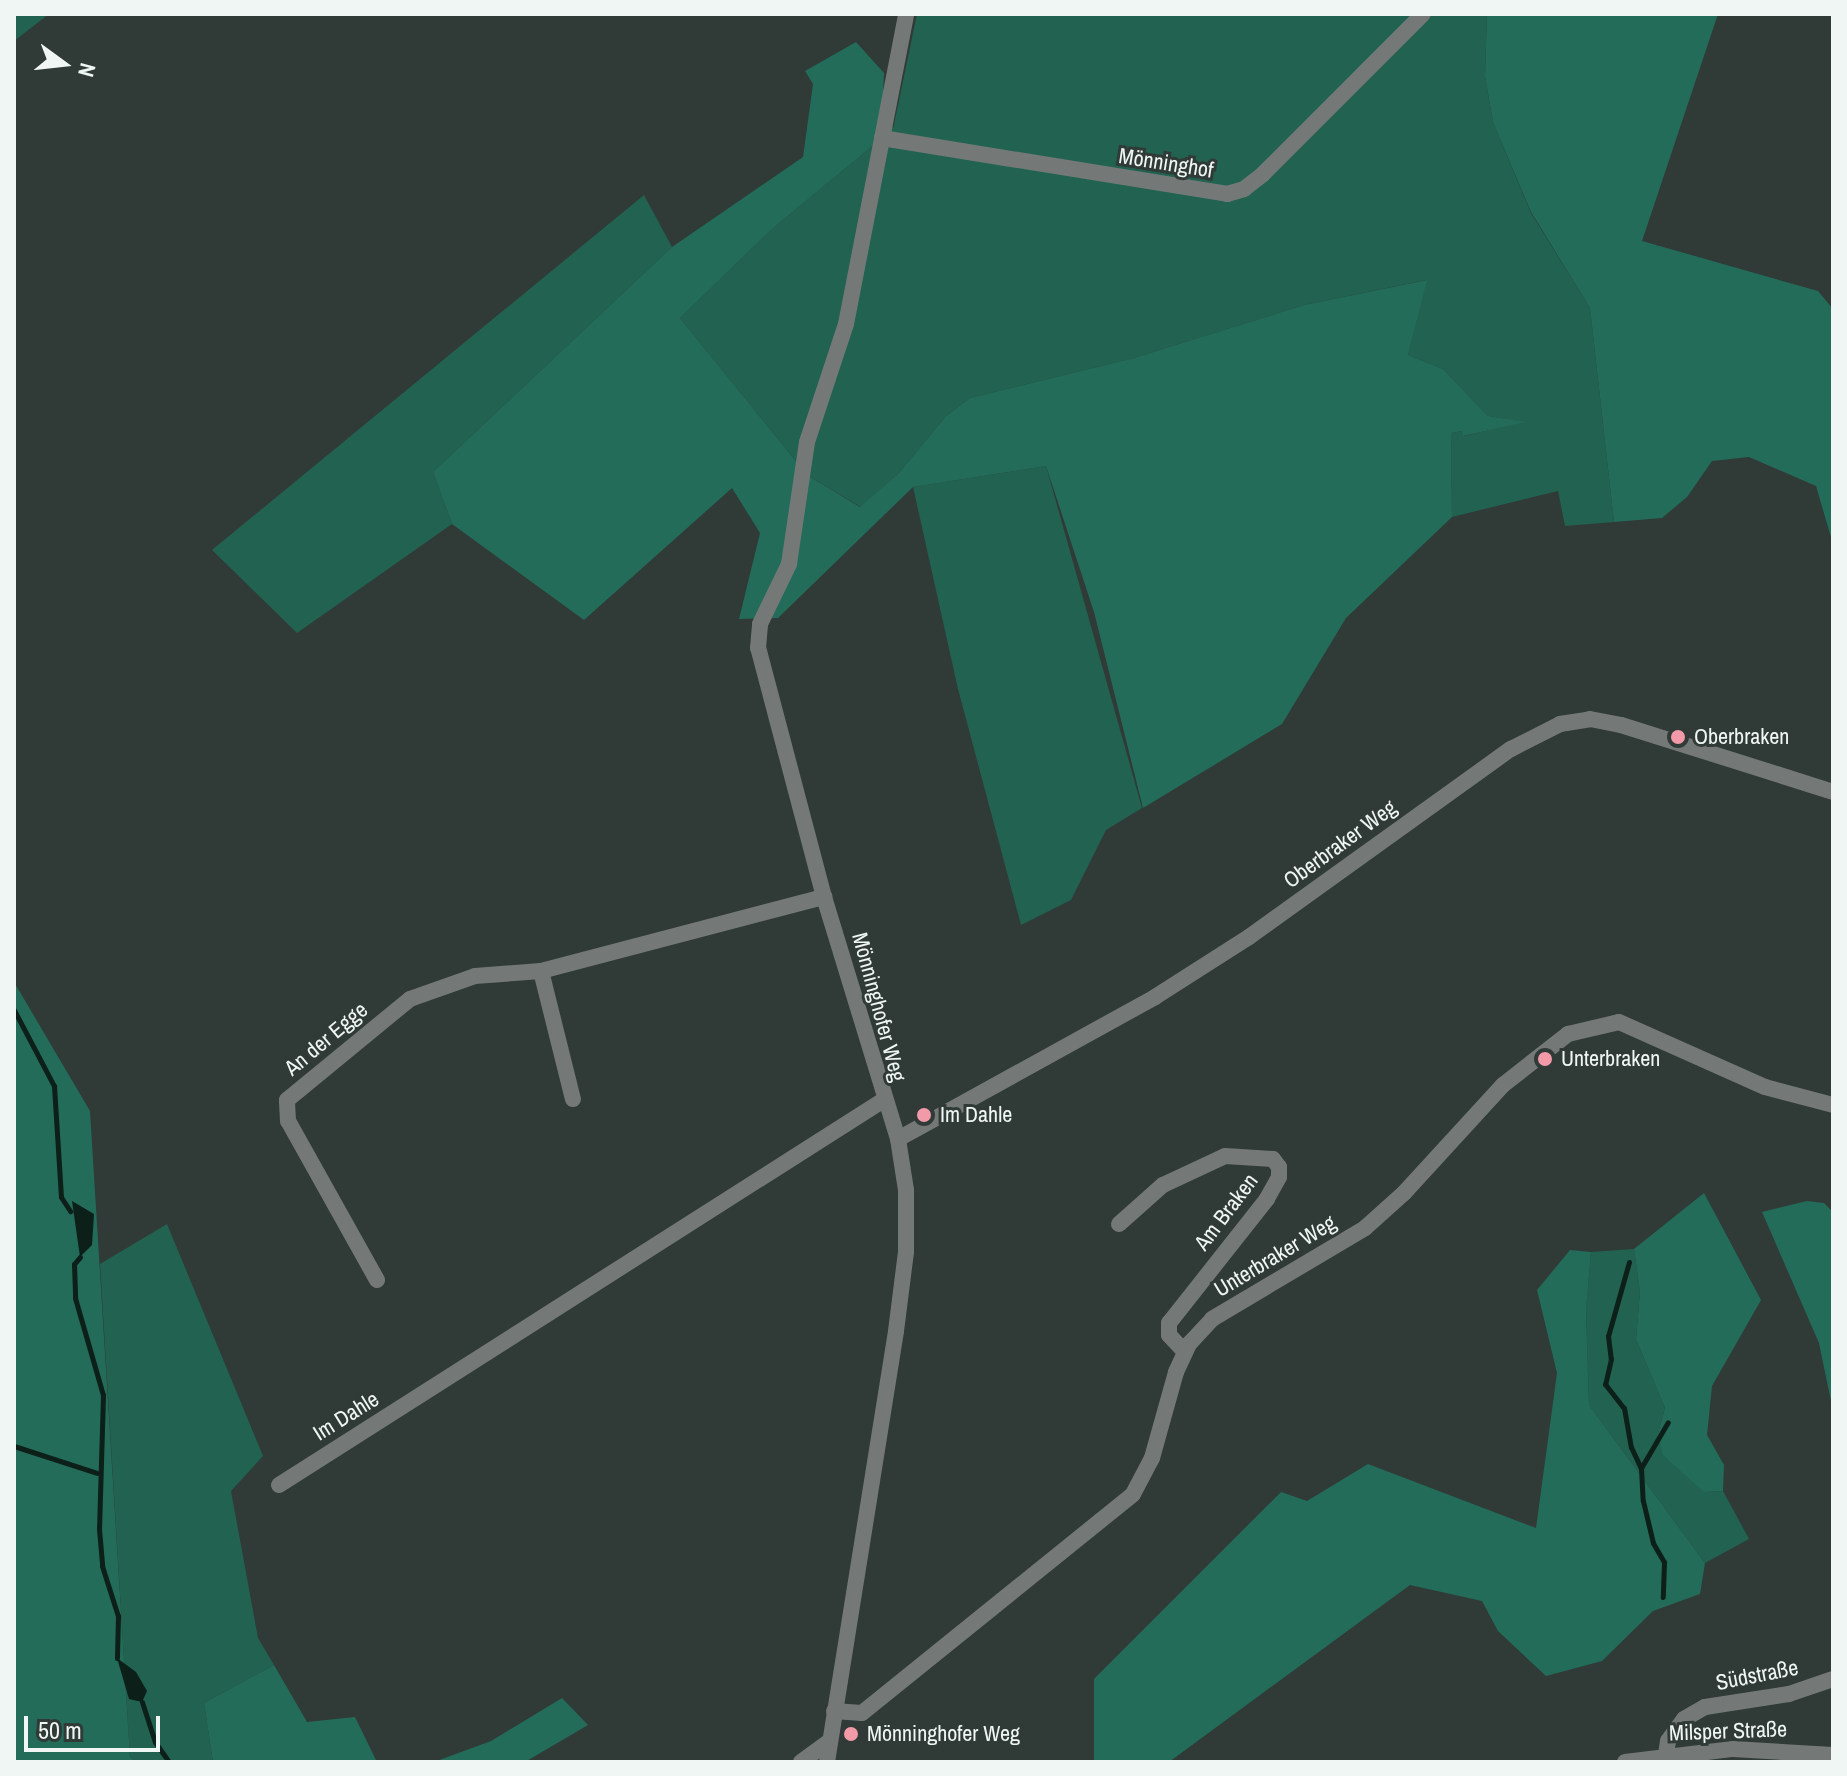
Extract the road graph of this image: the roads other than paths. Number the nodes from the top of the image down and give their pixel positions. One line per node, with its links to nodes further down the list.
1 (906, 14): 3 (street)
2 (1423, 14): 3 (street, Mönninghof)
3 (882, 138): 5 (street, Mönninghofer Weg)
4 (1833, 792): 10 (street, Oberbraker Weg)
5 (824, 897): 6 (street, An der Egge); 8 (street, Mönninghofer Weg)
6 (541, 971): 7 (street); 12 (street, An der Egge)
7 (573, 1099)
8 (882, 1101): 10 (street, Mönninghofer Weg); 14 (street, Im Dahle)
9 (1833, 1105): 13 (street, Unterbraker Weg)
10 (898, 1139): 16 (street, Mönninghofer Weg)
11 (1119, 1224): 13 (street, Am Braken)
12 (377, 1280)
13 (1185, 1352): 16 (street, Unterbraker Weg)
14 (279, 1485)
15 (1833, 1679): 18 (street, Südstraße)
16 (834, 1711): 17 (street, Mönninghofer Weg)
17 (830, 1741): 20 (street); 21 (street, Mönninghofer Weg)
18 (1666, 1755): 19 (street, Milsper Straße); 22 (street, Milsper Straße)
19 (1833, 1755)
20 (801, 1762)
21 (827, 1762)
22 (1625, 1762)

